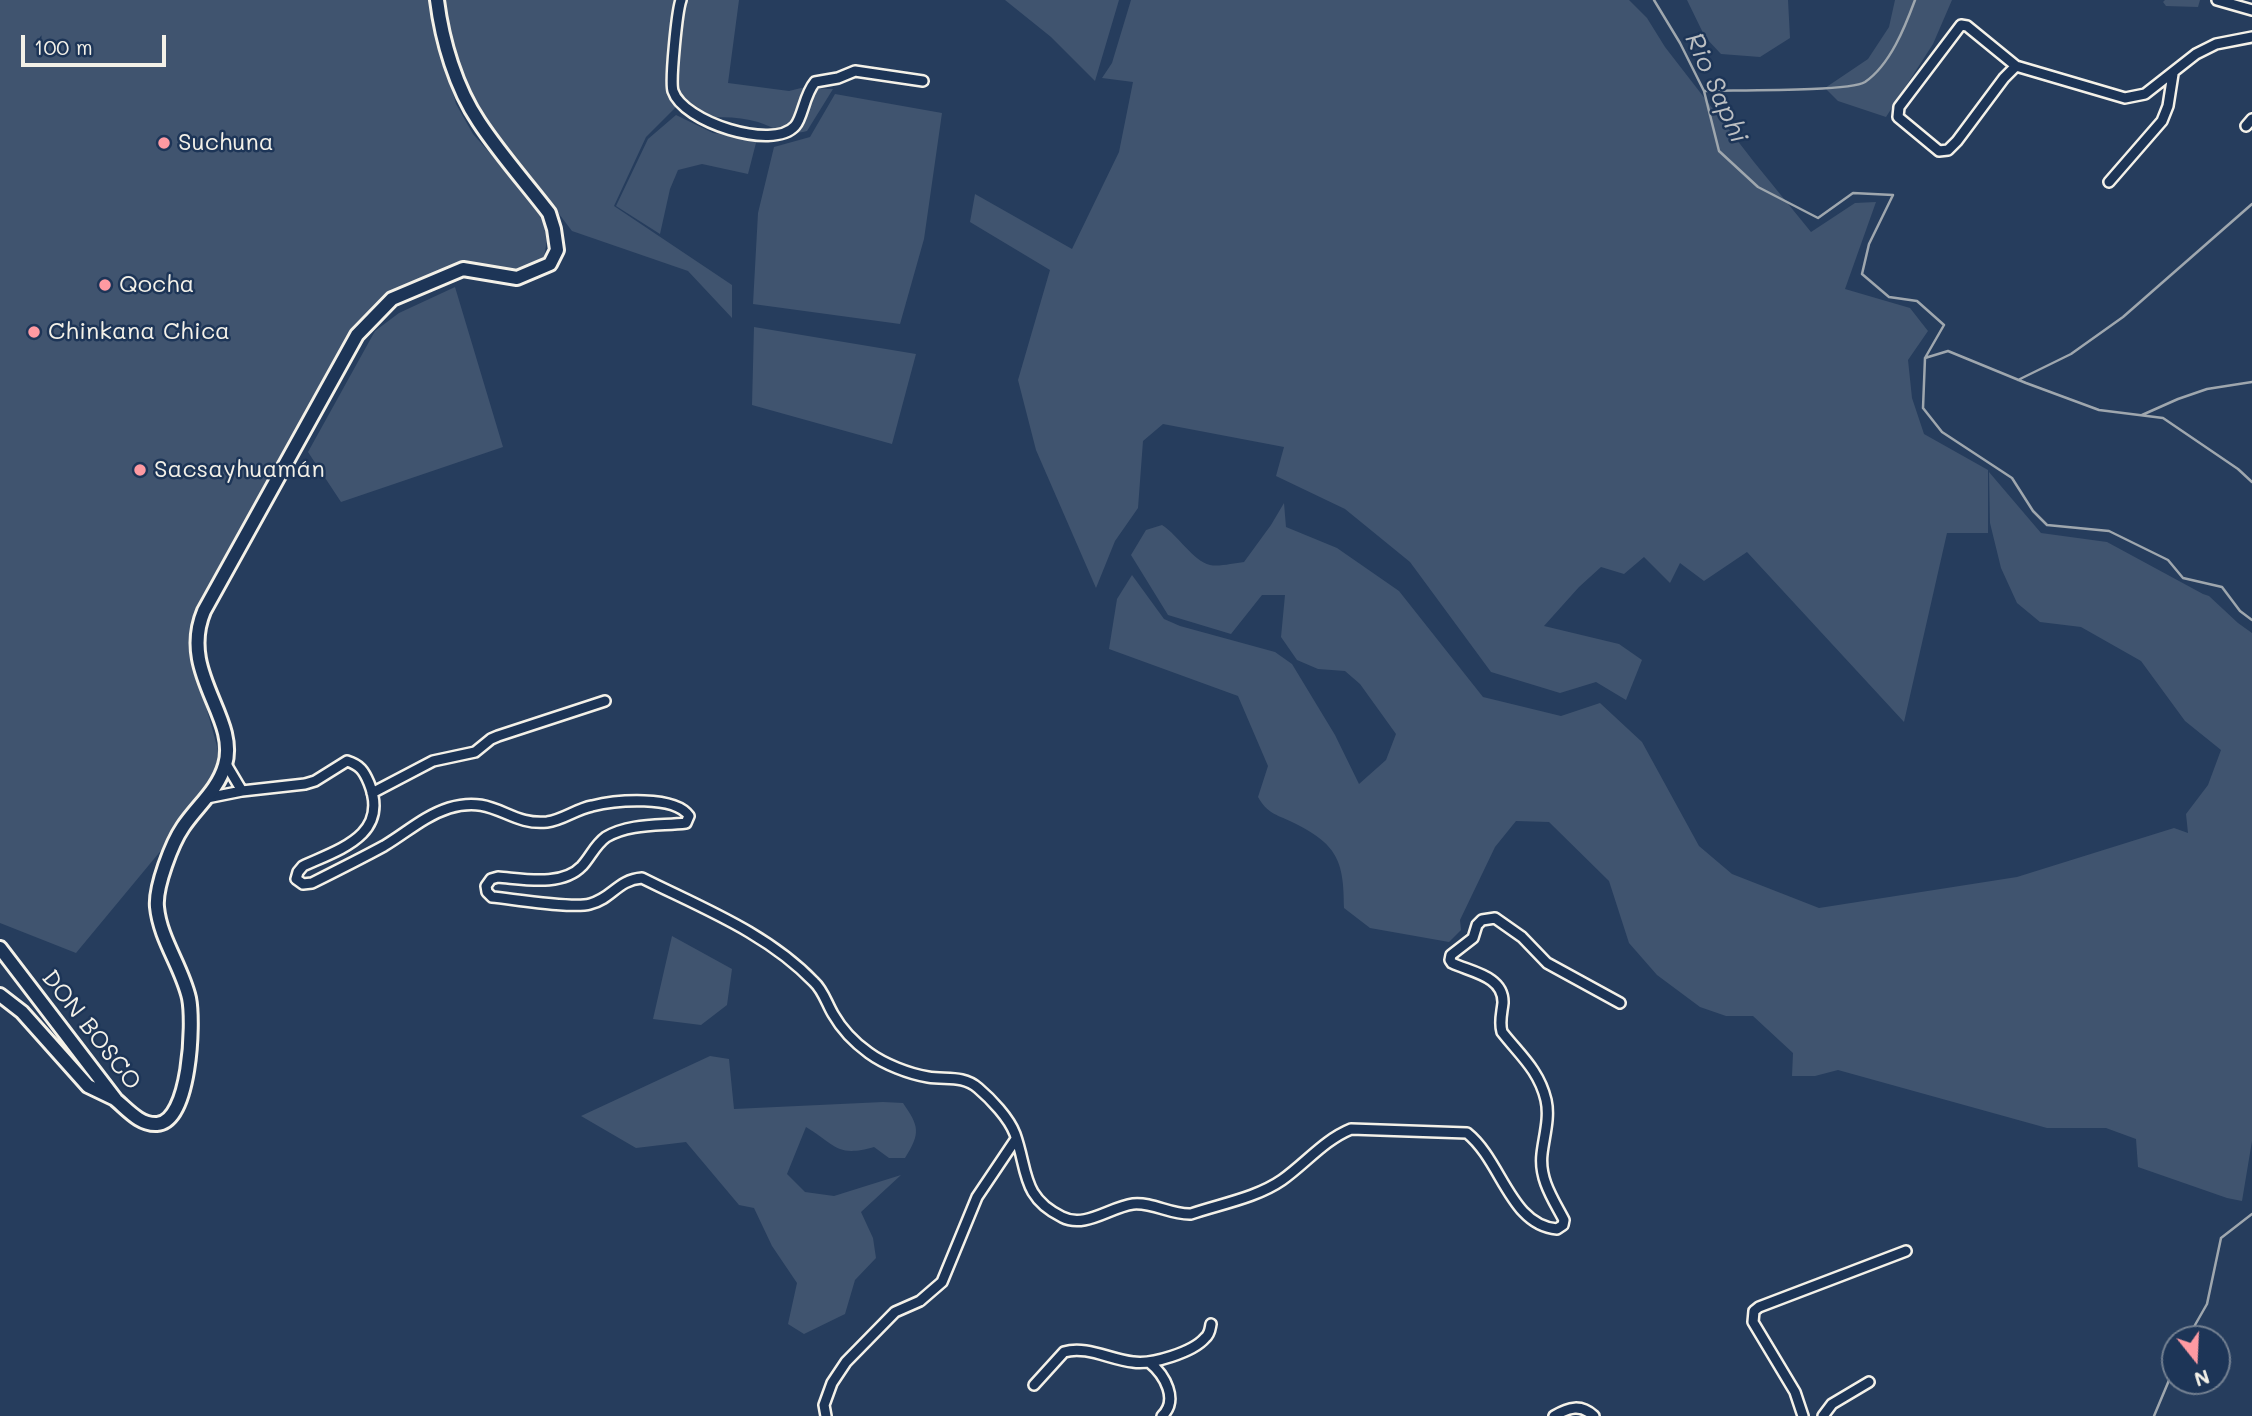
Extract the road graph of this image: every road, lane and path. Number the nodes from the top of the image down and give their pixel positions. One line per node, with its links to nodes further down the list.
1 (437, 0): 12 (street)
2 (681, 0): 9 (street)
3 (2217, 0): 4 (street)
4 (2244, 3): 5 (street)
5 (2252, 10)
6 (2252, 37): 8 (street)
7 (2016, 66): 7 (street); 8 (street)
8 (2173, 74): 10 (street)
9 (923, 81)
10 (2109, 182)
11 (605, 701): 14 (street)
12 (226, 764): 13 (street); 15 (street, DON BOSCO)
13 (242, 791): 14 (street); 15 (street)
14 (373, 793): 20 (street)
15 (207, 798): 19 (street, DON BOSCO)
16 (0, 948): 19 (street, DON BOSCO)
17 (0, 995): 19 (street)
18 (1620, 1003): 20 (street)
19 (116, 1100)
20 (1016, 1139): 26 (street)
21 (1906, 1251): 30 (street)
22 (1211, 1324): 23 (street)
23 (1150, 1362): 25 (street); 27 (street)
24 (1869, 1382): 31 (street)
25 (1034, 1385)
26 (826, 1416)
27 (1162, 1416)
28 (1554, 1416): 29 (street)
29 (1594, 1416)
30 (1803, 1416)
31 (1823, 1416)

